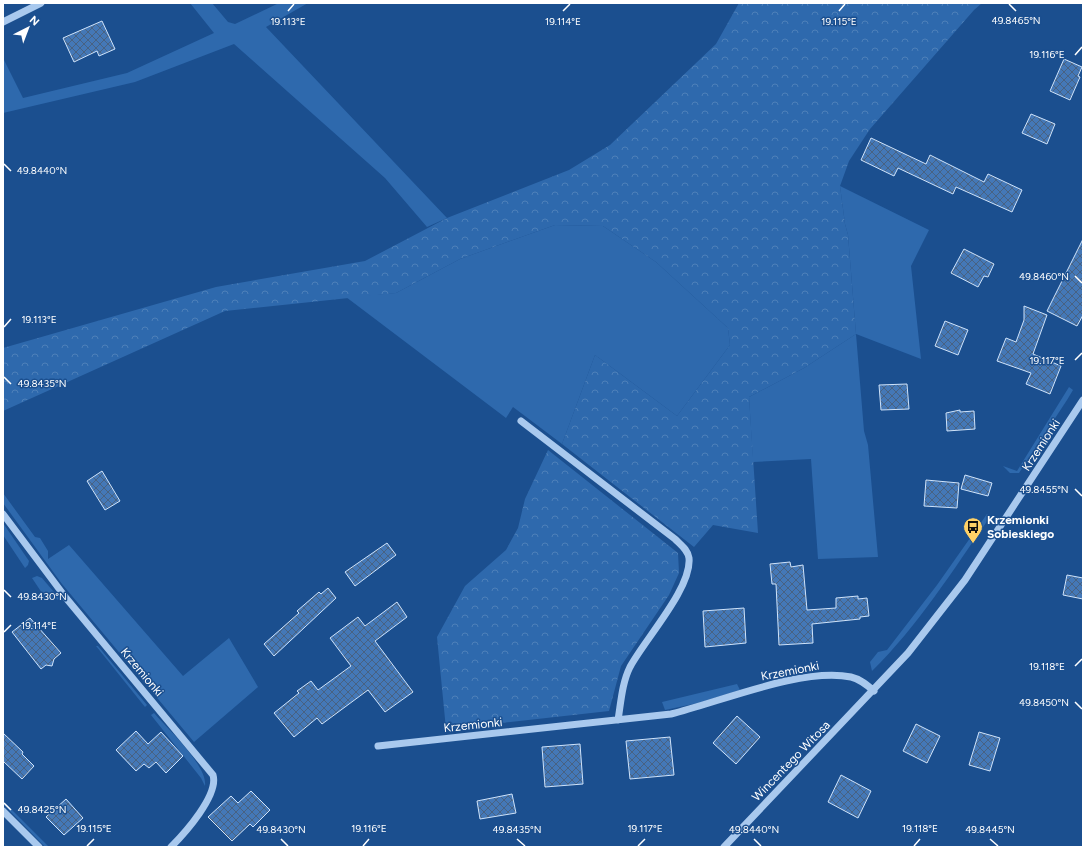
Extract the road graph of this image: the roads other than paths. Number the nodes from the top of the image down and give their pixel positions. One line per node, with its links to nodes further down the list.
1 (40, 3): 2 (street)
2 (3, 22)
3 (1083, 400): 6 (street, Krzemionki)
4 (521, 420): 7 (street)
5 (3, 514): 11 (street, Krzemionki)
6 (874, 691): 7 (street, Krzemionki); 12 (street, Wincentego Witosa)
7 (618, 720): 8 (street, Krzemionki)
8 (378, 746)
9 (3, 810): 10 (street)
10 (39, 847)
11 (171, 847)
12 (724, 847)

